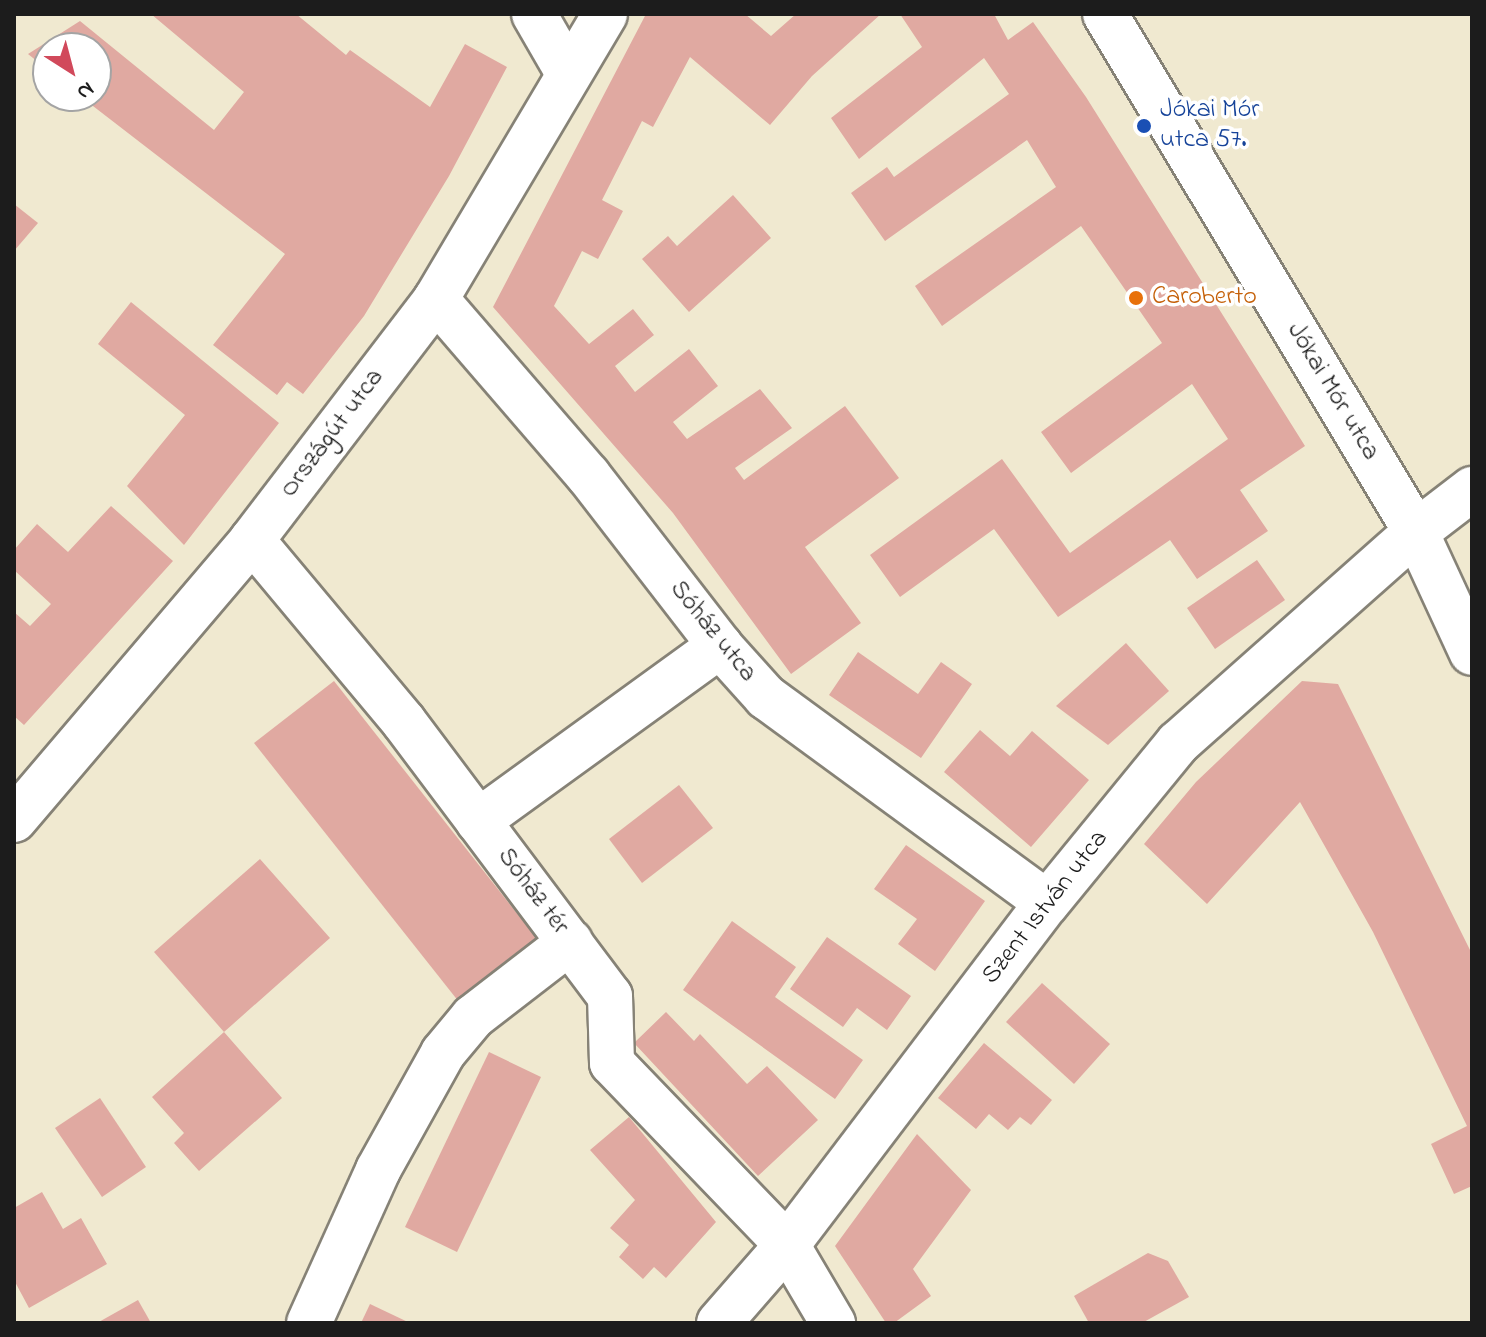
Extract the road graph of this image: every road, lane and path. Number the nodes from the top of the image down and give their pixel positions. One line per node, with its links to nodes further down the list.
1 (534, 14): 4 (street)
2 (605, 14): 4 (street, Országút utca)
3 (1105, 14): 7 (street, Jókai Mór utca)
4 (568, 73): 5 (street, Országút utca)
5 (436, 299): 8 (street, Országút utca); 9 (street, Sóház utca)
6 (1472, 489): 7 (street, Szent István utca)
7 (1416, 532): 10 (street, Jókai Mór utca); 13 (street, Szent István utca)
8 (252, 540): 11 (street, Országút utca); 12 (street, Sóház tér)
9 (720, 646): 12 (street); 13 (street, Sóház utca)
10 (1472, 653)
11 (14, 820)
12 (478, 821): 14 (street, Sóház tér)
13 (1047, 903): 15 (street, Szent István utca)
14 (570, 942): 15 (street, Sóház tér); 16 (street)
15 (787, 1245): 17 (street, Szent István utca); 18 (street, Sóház tér)
16 (309, 1323)
17 (719, 1323)
18 (833, 1323)

